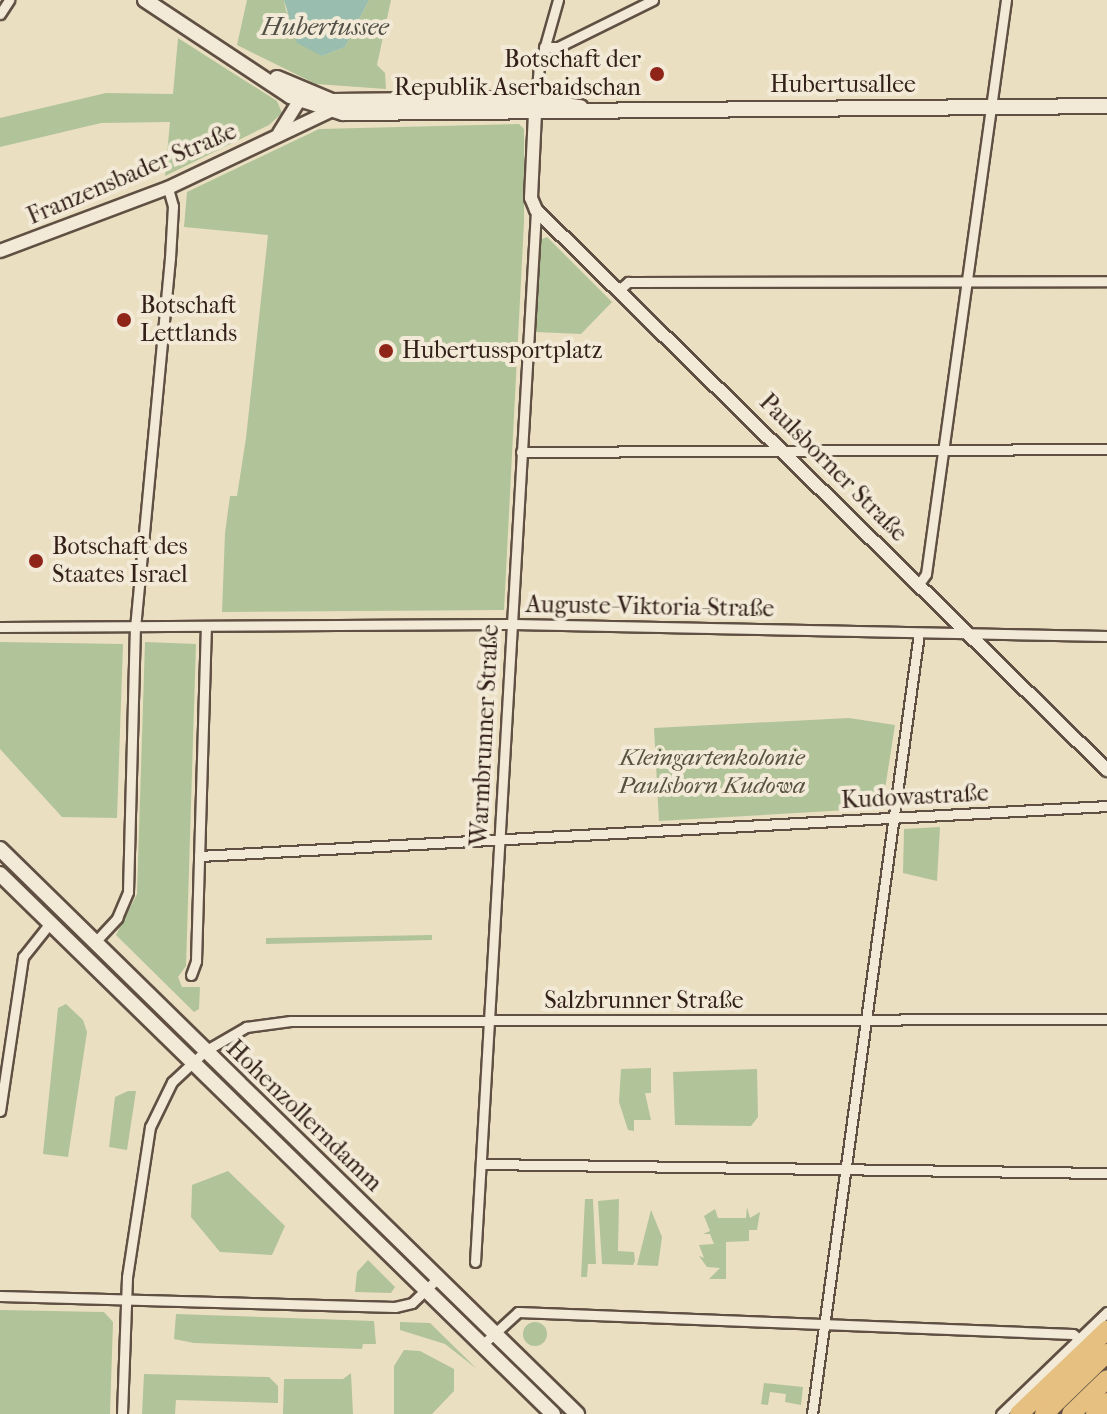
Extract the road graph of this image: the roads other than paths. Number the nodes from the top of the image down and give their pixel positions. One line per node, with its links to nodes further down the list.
1 (9, 0): 6 (street)
2 (145, 0): 8 (main road, Hubertusallee)
3 (558, 0): 7 (street)
4 (653, 0): 7 (street)
5 (1006, 0): 10 (street)
6 (0, 14)
7 (544, 47): 9 (street)
8 (305, 98): 9 (main road, Hubertusallee); 12 (main road, Hubertusallee); 13 (street)
9 (535, 106): 10 (main road, Hubertusallee); 12 (main road, Hubertusallee); 15 (street, Warmbrunner Straße)
10 (991, 106): 11 (main road, Hubertusallee); 17 (street)
11 (1107, 106)
12 (330, 111): 13 (street, Franzensbader Straße)
13 (279, 133): 14 (street, Franzensbader Straße)
14 (168, 188): 16 (street, Franzensbader Straße); 28 (street)
15 (533, 204): 19 (street, Paulsborner Straße); 23 (street, Warmbrunner Straße)
16 (0, 251)
17 (967, 281): 18 (street); 19 (street); 22 (street)
18 (1107, 281)
19 (620, 289): 21 (street, Paulsborner Straße)
20 (1107, 449): 22 (street)
21 (783, 450): 22 (street); 23 (street); 24 (street, Paulsborner Straße)
22 (944, 450): 24 (street)
23 (521, 452): 25 (street, Warmbrunner Straße)
24 (919, 584): 30 (street, Paulsborner Straße)
25 (513, 624): 27 (street, Auguste-Viktoria-Straße); 29 (street, Auguste-Viktoria-Straße); 35 (street, Warmbrunner Straße)
26 (0, 627): 28 (street, Auguste-Viktoria-Straße)
27 (206, 627): 28 (street, Auguste-Viktoria-Straße); 37 (street)
28 (135, 628): 40 (street)
29 (919, 633): 30 (street, Auguste-Viktoria-Straße); 34 (street)
30 (968, 634): 31 (street, Auguste-Viktoria-Straße); 32 (street, Paulsborner Straße)
31 (1107, 636)
32 (1107, 770)
33 (1107, 806): 34 (street, Kudowastraße)
34 (894, 818): 35 (street, Kudowastraße); 43 (street)
35 (501, 840): 37 (street, Kudowastraße); 44 (street, Warmbrunner Straße)
36 (0, 849): 40 (main road, Hohenzollerndamm)
37 (199, 856): 41 (street)
38 (0, 874): 39 (main road, Hohenzollerndamm)
39 (50, 923): 46 (main road, Hohenzollerndamm); 47 (street)
40 (95, 942): 45 (main road, Hohenzollerndamm)
41 (191, 975)
42 (1107, 1019): 43 (street, Salzbrunner Straße)
43 (866, 1020): 44 (street, Salzbrunner Straße); 49 (street)
44 (491, 1022): 45 (street, Salzbrunner Straße); 48 (street, Warmbrunner Straße)
45 (205, 1051): 46 (street, Salzbrunner Straße); 52 (main road, Hohenzollerndamm)
46 (192, 1062): 53 (main road, Hohenzollerndamm); 55 (street, Salzbrunner Straße)
47 (0, 1111)
48 (483, 1164): 49 (street); 51 (street, Warmbrunner Straße)
49 (845, 1170): 50 (street); 57 (street)
50 (1107, 1173)
51 (475, 1262)
52 (438, 1278): 53 (street); 59 (main road, Hohenzollerndamm)
53 (426, 1290): 55 (street); 61 (main road, Hohenzollerndamm)
54 (0, 1296): 55 (street)
55 (126, 1298): 65 (street, Salzbrunner Straße)
56 (1107, 1312): 60 (street)
57 (825, 1324): 59 (street); 60 (street); 68 (street)
58 (1107, 1330): 70 (highway)
59 (493, 1332): 61 (street); 67 (main road, Hohenzollerndamm)
60 (1079, 1339): 69 (street)
61 (482, 1345): 66 (main road, Hohenzollerndamm)
62 (1107, 1353): 71 (highway)
63 (1107, 1379): 72 (highway)
64 (1107, 1402): 73 (highway)
65 (122, 1414)
66 (553, 1414)
67 (577, 1414)
68 (812, 1414)
69 (1001, 1414)
70 (1019, 1414)
71 (1044, 1414)
72 (1071, 1414)
73 (1095, 1414)

